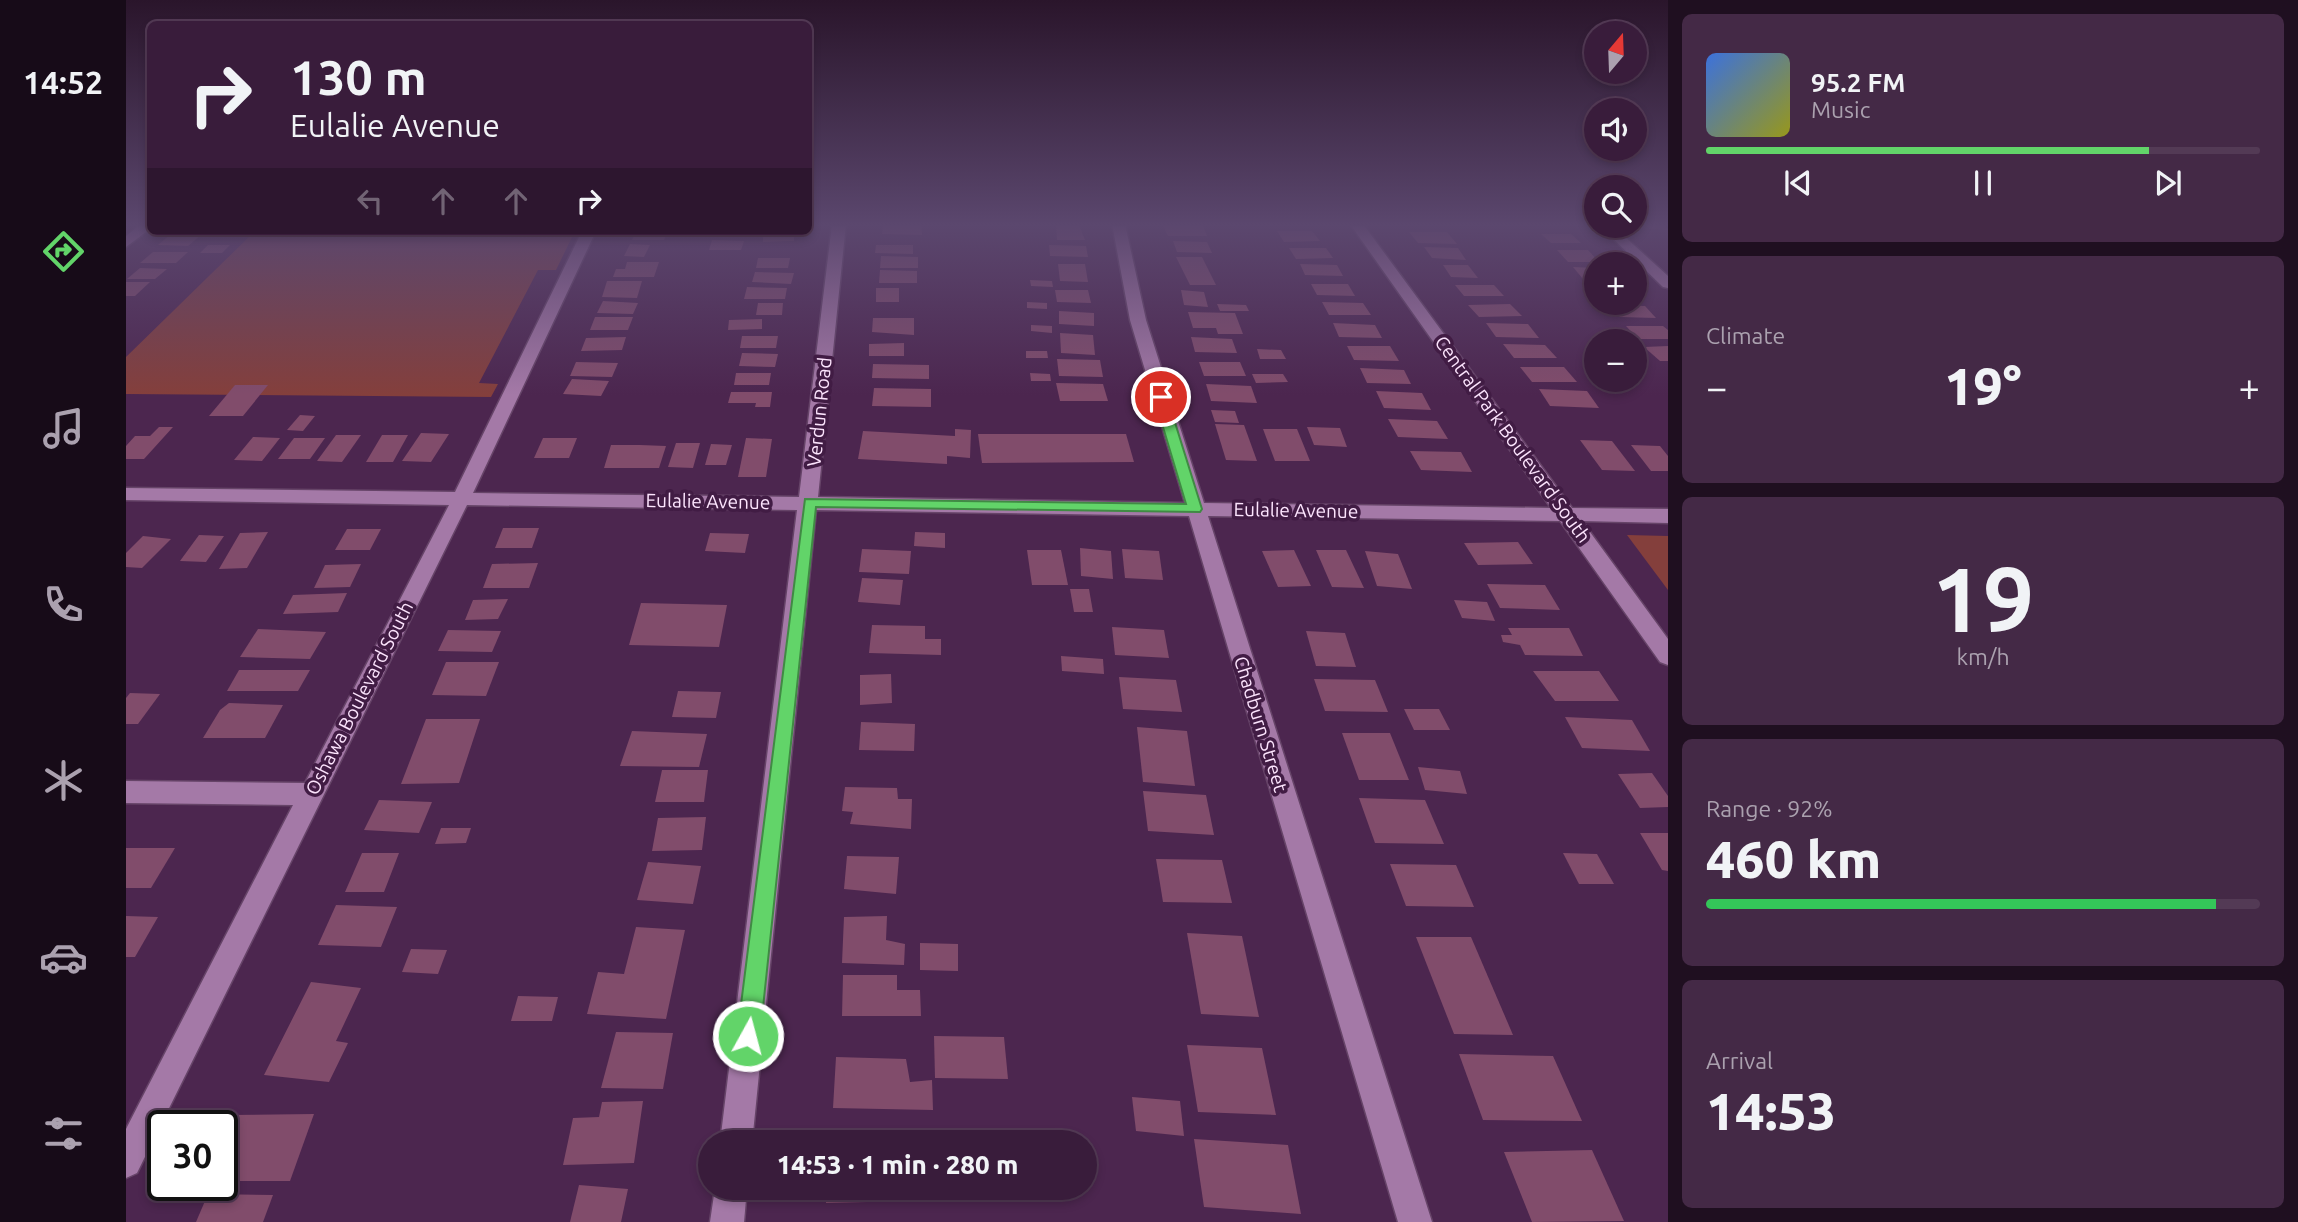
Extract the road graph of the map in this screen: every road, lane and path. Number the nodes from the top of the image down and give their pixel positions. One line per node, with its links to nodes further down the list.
1 (565, 281): 6 (street, Oshawa Boulevard South)
2 (833, 281): 7 (street, Verdun Road)
3 (1130, 281): 8 (street, Chadburn Street)
4 (1398, 281): 9 (street, Central Park Boulevard South)
5 (126, 494): 6 (street, Eulalie Avenue)
6 (462, 497): 7 (street, Eulalie Avenue); 13 (street, Oshawa Boulevard South)
7 (810, 502): 8 (street, Eulalie Avenue); 14 (street, Verdun Road)
8 (1195, 509): 9 (street, Eulalie Avenue); 18 (street, Chadburn Street)
9 (1567, 513): 10 (street, Eulalie Avenue); 11 (street, Central Park Boulevard South)
10 (1668, 516)
11 (1668, 656)
12 (126, 792): 13 (street)
13 (311, 794): 15 (street, Oshawa Boulevard South)
14 (738, 1130)
15 (126, 1163)
16 (730, 1200): 17 (street)
17 (727, 1222)
18 (1415, 1222)

